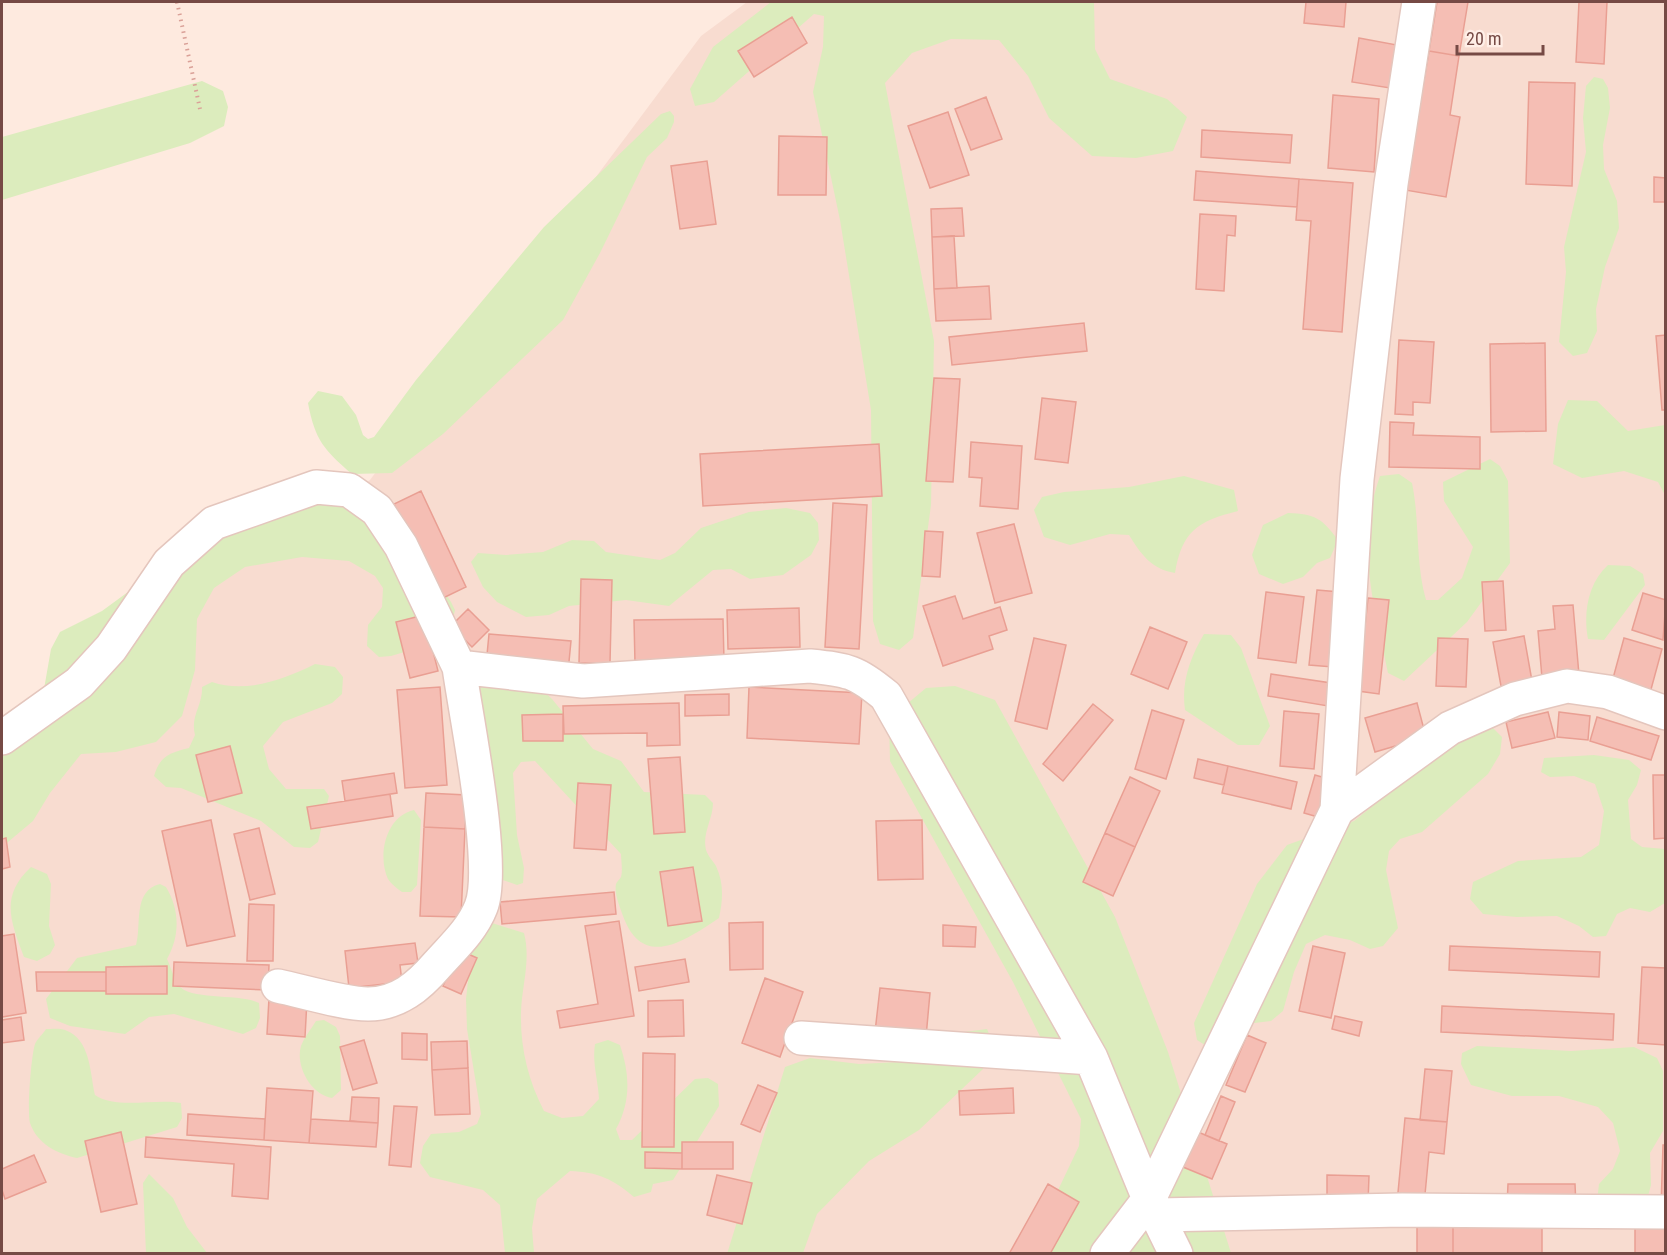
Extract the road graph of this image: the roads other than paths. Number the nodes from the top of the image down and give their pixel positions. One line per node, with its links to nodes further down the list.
1 (1419, 2): 5 (street)
2 (459, 667): 4 (street); 6 (street); 8 (street)
3 (1665, 713): 5 (street)
4 (2, 738)
5 (1337, 810): 9 (street)
6 (278, 986)
7 (801, 1038): 8 (street)
8 (1090, 1058): 9 (street)
9 (1153, 1207): 10 (street); 11 (street); 12 (street)
10 (1665, 1212)
11 (1107, 1254)
12 (1176, 1254)

